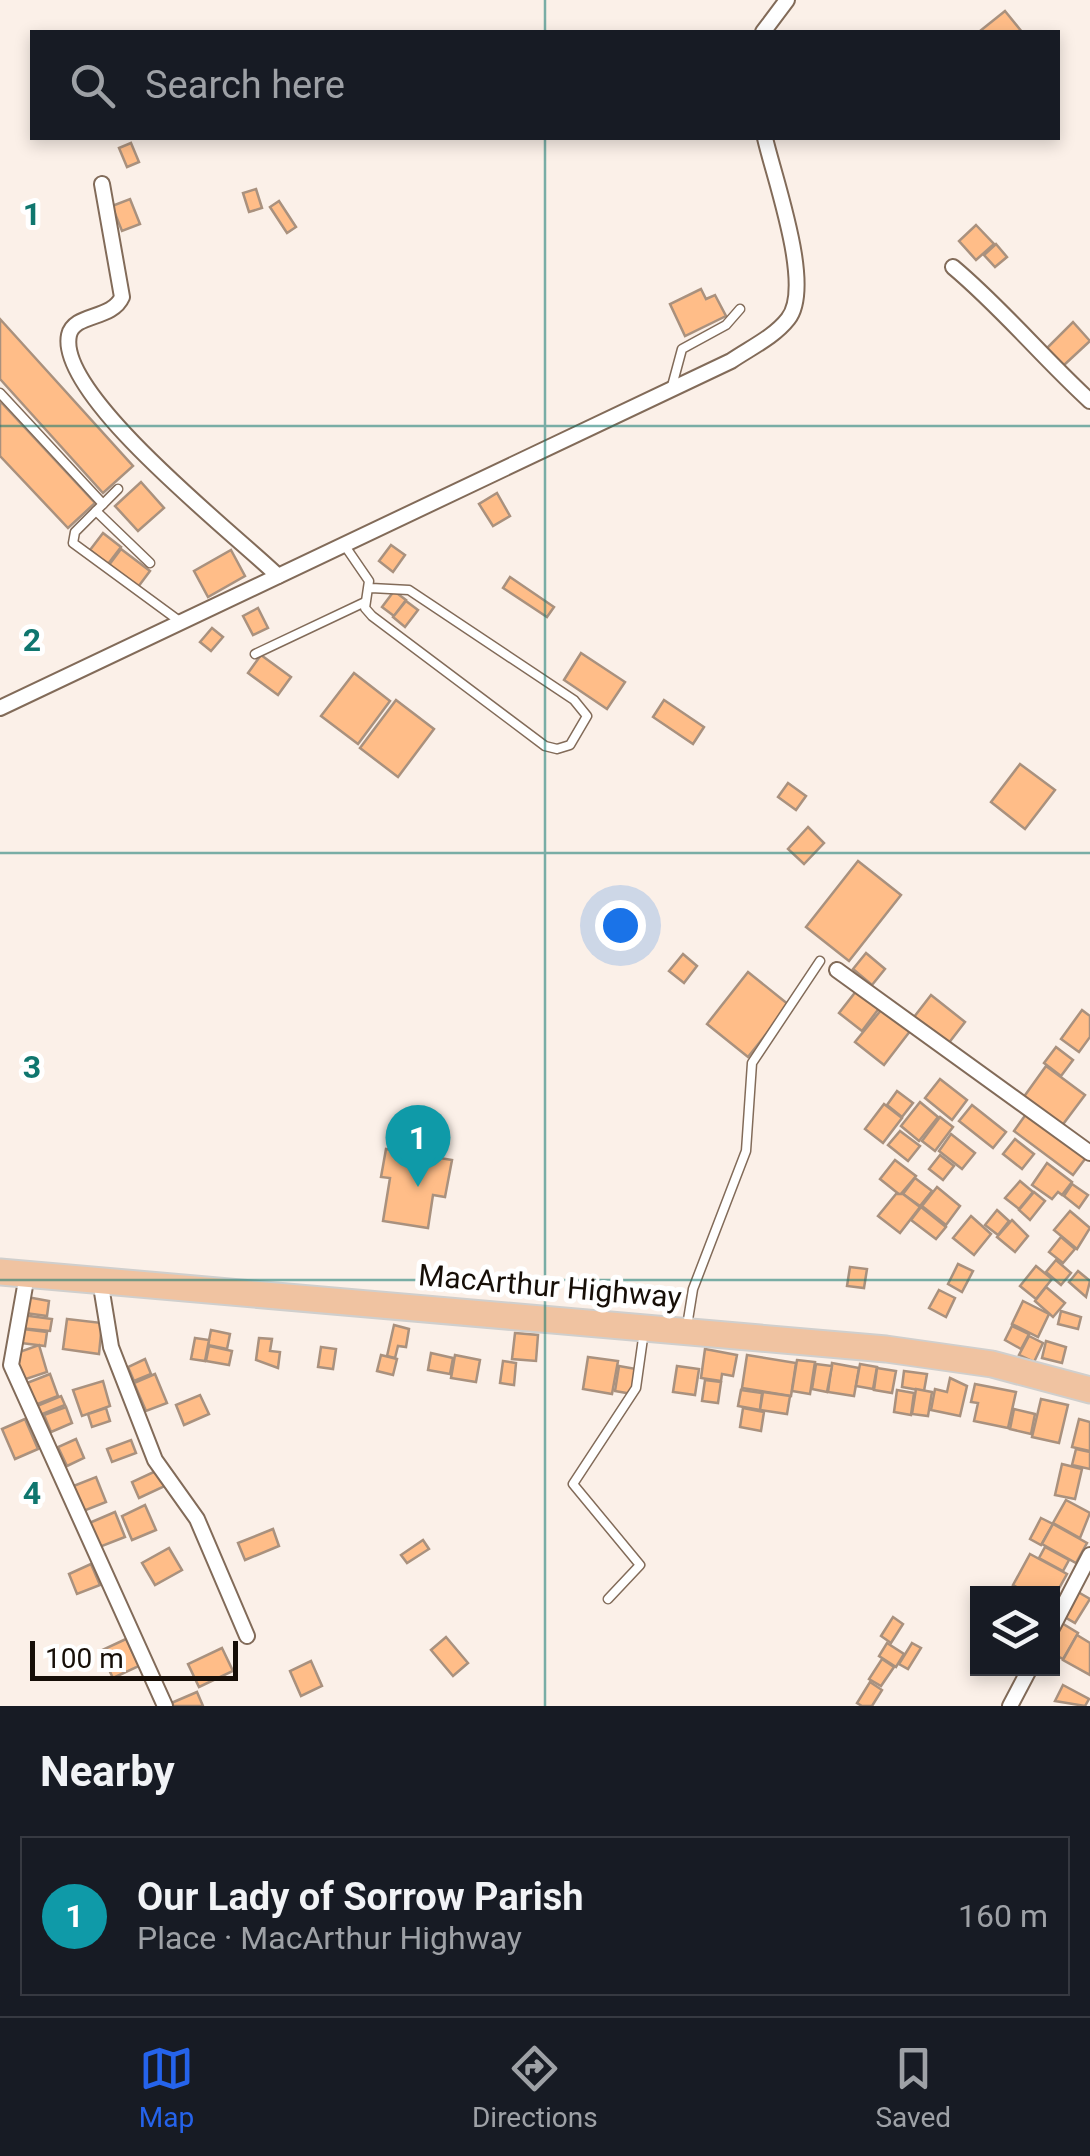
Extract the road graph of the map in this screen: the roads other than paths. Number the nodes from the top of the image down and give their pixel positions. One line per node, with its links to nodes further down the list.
1 (787, 0): 2 (street)
2 (764, 30)
3 (765, 140): 7 (street)
4 (102, 184): 14 (street)
5 (954, 267): 9 (street)
6 (740, 309): 7 (lane)
7 (672, 386): 12 (street)
8 (0, 393): 11 (lane)
9 (1090, 401)
10 (118, 488): 11 (lane)
11 (100, 508): 13 (lane); 17 (lane)
12 (345, 546): 14 (street); 15 (lane)
13 (150, 563)
14 (278, 576): 17 (street)
15 (371, 588): 16 (lane); 16 (lane)
16 (365, 602): 18 (lane)
17 (178, 620): 19 (street)
18 (254, 654)
19 (0, 708)
20 (820, 961): 27 (lane)
21 (836, 970): 22 (street)
22 (1090, 1153)
23 (0, 1272): 24 (highway, MacArthur Highway)
24 (27, 1274): 25 (highway, MacArthur Highway); 34 (street)
25 (100, 1280): 26 (highway, MacArthur Highway); 32 (street)
26 (644, 1326): 27 (highway, MacArthur Highway); 30 (lane)
27 (686, 1330): 28 (highway, MacArthur Highway)
28 (1090, 1390)
29 (1090, 1555): 31 (street)
30 (608, 1600)
31 (1060, 1613)
32 (247, 1636)
33 (1026, 1676): 35 (street)
34 (166, 1706)
35 (1010, 1706)

